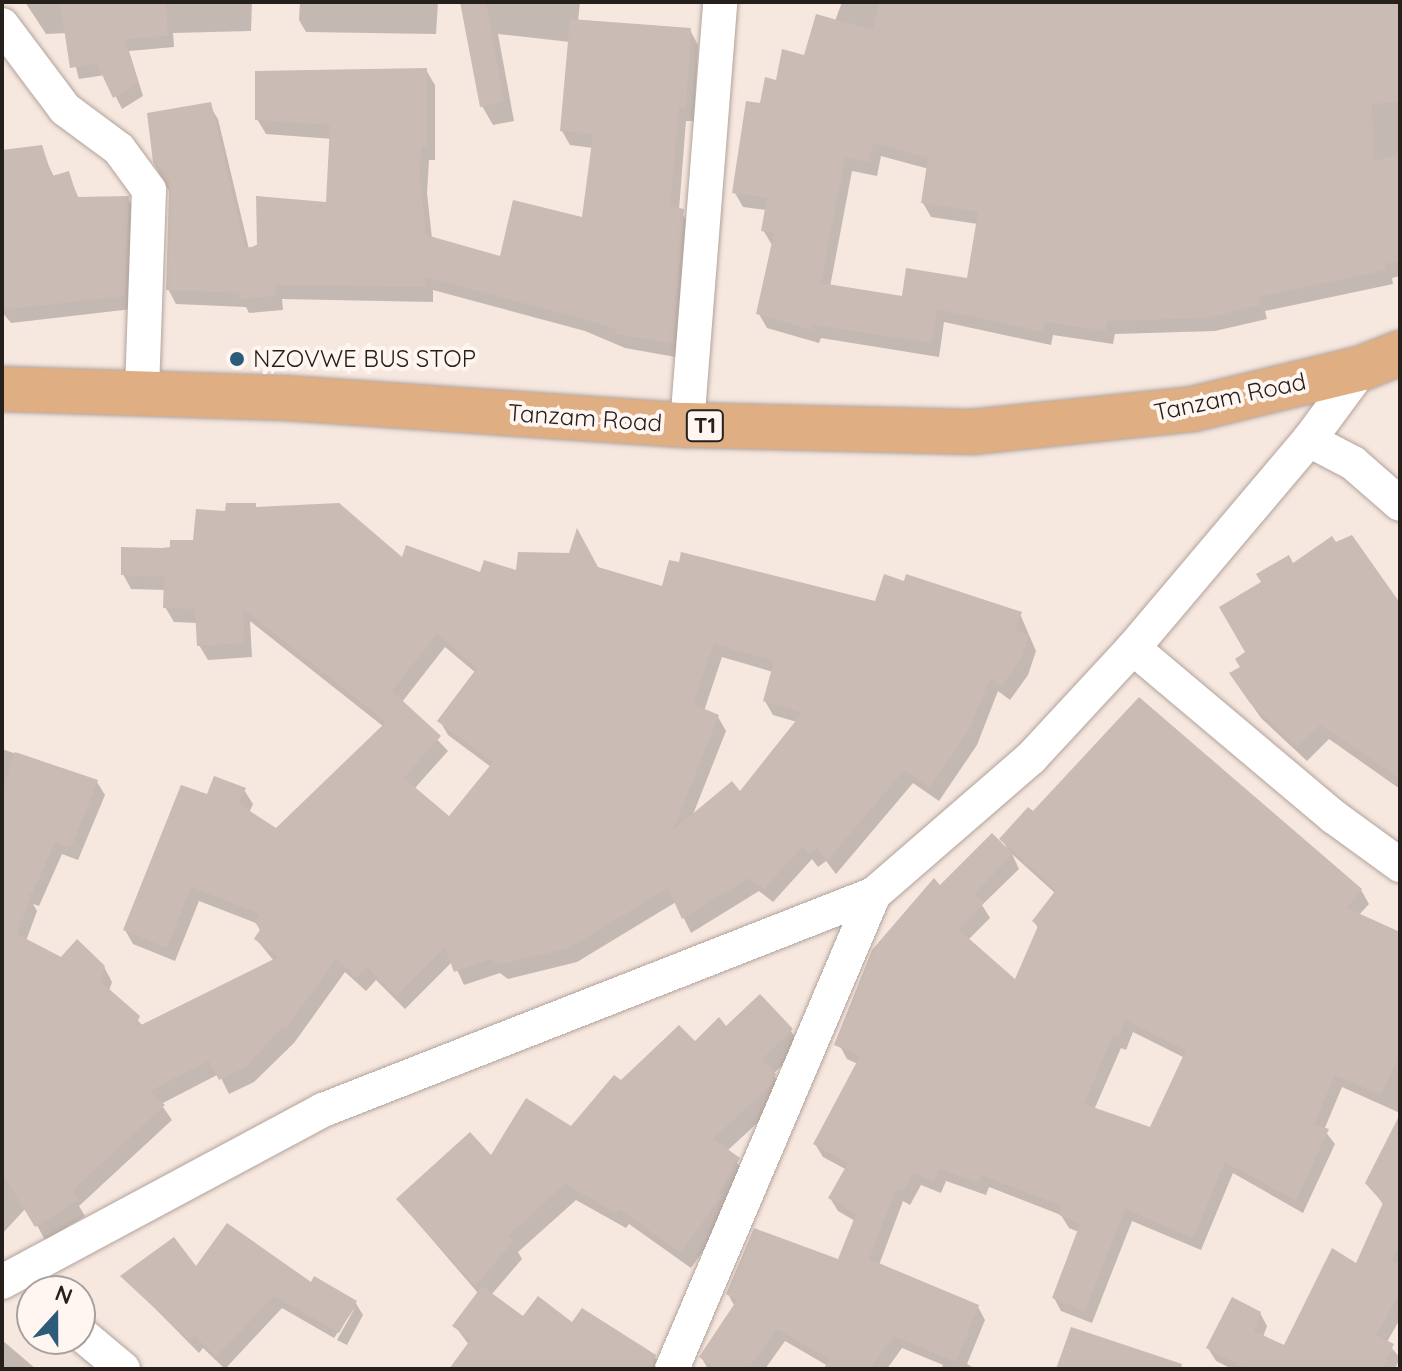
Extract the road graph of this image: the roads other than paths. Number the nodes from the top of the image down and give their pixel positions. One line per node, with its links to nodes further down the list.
1 (720, 2): 6 (street)
2 (2, 25): 5 (street)
3 (1381, 360): 6 (highway, Tanzam Road / T1); 7 (street)
4 (2, 389): 5 (highway, Tanzam Road / T1)
5 (142, 392): 6 (highway, Tanzam Road / T1)
6 (687, 425)
7 (1309, 440): 8 (street); 9 (street)
8 (1400, 504)
9 (1133, 648): 10 (street); 11 (street)
10 (1400, 865)
11 (874, 894): 12 (street); 15 (street)
12 (30, 1275)
13 (96, 1346): 14 (street)
14 (123, 1369)
15 (672, 1369)

